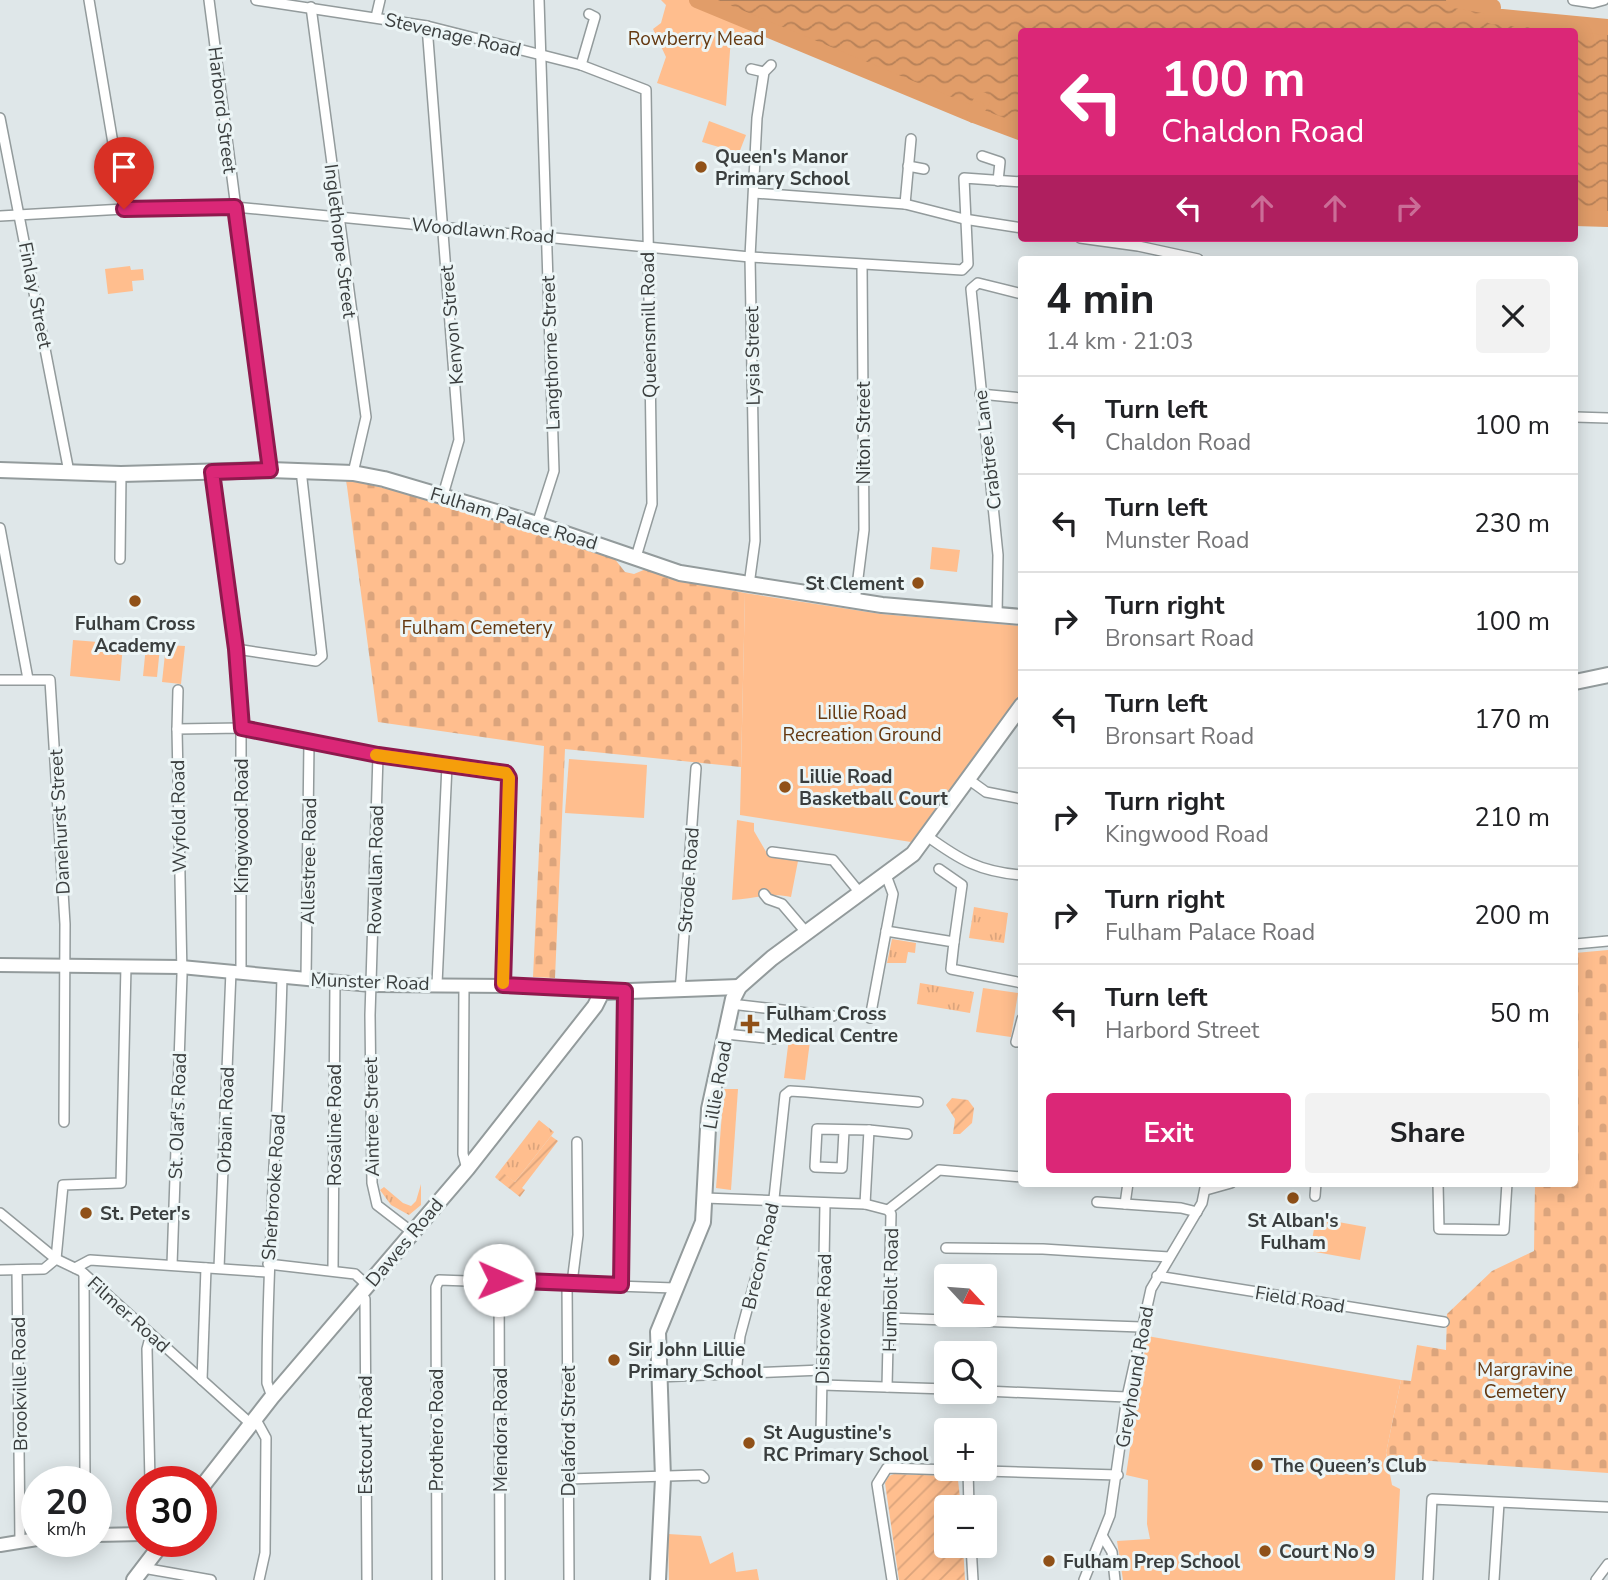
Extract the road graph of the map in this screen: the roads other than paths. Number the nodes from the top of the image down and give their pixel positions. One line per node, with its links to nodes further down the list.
1 (89, 0): 26 (street)
2 (209, 0): 25 (street, Harbord Street)
3 (256, 0): 8 (street, Stevenage Road)
4 (380, 0): 10 (street)
5 (539, 0): 12 (street, Langthorne Street)
6 (1573, 0): 7 (street)
7 (1604, 0)
8 (311, 7): 10 (street, Stevenage Road); 29 (street, Inglethorpe Street)
9 (595, 15): 13 (street)
10 (376, 17): 11 (street, Stevenage Road)
11 (426, 26): 12 (street, Stevenage Road); 31 (street, Kenyon Street)
12 (540, 54): 13 (street, Stevenage Road); 33 (street, Langthorne Street)
13 (581, 65): 15 (street, Stevenage Road)
14 (751, 69): 23 (street, Lysia Street)
15 (646, 90): 35 (street, Queensmill Road)
16 (0, 118): 27 (street, Finlay Street)
17 (911, 139): 19 (street)
18 (982, 156): 21 (street)
19 (908, 166): 20 (street); 24 (street)
20 (924, 170)
21 (998, 181): 22 (street); 30 (street)
22 (1018, 182)
23 (754, 193): 24 (street); 37 (street, Lysia Street)
24 (905, 204): 30 (street)
25 (235, 207): 26 (street, Woodlawn Road); 29 (street, Woodlawn Road); 45 (street, Harbord Street)
26 (124, 209): 27 (street, Woodlawn Road)
27 (19, 215): 28 (street, Woodlawn Road); 47 (street, Finlay Street)
28 (0, 216)
29 (338, 216): 31 (street, Woodlawn Road); 49 (street, Inglethorpe Street)
30 (964, 219): 32 (street); 38 (street, Woodlawn Road)
31 (443, 226): 33 (street, Woodlawn Road); 51 (street, Kenyon Street)
32 (1018, 227)
33 (547, 236): 35 (street, Woodlawn Road); 52 (street, Langthorne Street)
34 (1109, 242): 36 (street)
35 (646, 246): 37 (street, Woodlawn Road); 54 (street, Queensmill Road)
36 (1184, 256)
37 (750, 257): 38 (street, Woodlawn Road); 56 (street, Lysia Street)
38 (862, 265): 57 (street, Niton Street)
39 (1018, 293): 40 (street, Crabtree Lane)
40 (980, 394): 41 (street); 58 (street, Crabtree Lane)
41 (1018, 398)
42 (1578, 417): 43 (street)
43 (1608, 418)
44 (0, 470): 47 (main road, Fulham Palace Road)
45 (270, 470): 46 (main road, Fulham Palace Road); 48 (main road, Fulham Palace Road)
46 (301, 470): 49 (main road, Fulham Palace Road); 60 (street)
47 (69, 472): 50 (main road, Fulham Palace Road)
48 (212, 472): 50 (main road, Fulham Palace Road); 60 (street, Kingwood Road)
49 (353, 473): 51 (main road, Fulham Palace Road)
50 (121, 474): 55 (street)
51 (443, 495): 52 (main road, Fulham Palace Road)
52 (537, 524): 54 (main road, Fulham Palace Road)
53 (0, 528): 62 (street)
54 (636, 557): 56 (main road, Fulham Palace Road)
55 (120, 559)
56 (749, 585): 57 (main road, Fulham Palace Road)
57 (855, 601): 58 (main road, Fulham Palace Road)
58 (997, 616): 59 (main road, Fulham Palace Road)
59 (1018, 617)
60 (236, 649): 67 (street, Kingwood Road)
61 (1608, 675): 64 (main road)
62 (28, 679): 63 (street); 87 (street, Danehurst Street)
63 (0, 680)
64 (1578, 681)
65 (178, 690): 68 (street, Wyfold Road)
66 (1018, 713): 73 (main road, Lillie Road)
67 (242, 728): 68 (street); 69 (street); 91 (street, Kingwood Road)
68 (177, 729): 90 (street, Wyfold Road)
69 (309, 743): 70 (street); 93 (street, Allestree Road)
70 (378, 755): 71 (street); 97 (street, Rowallan Road)
71 (447, 765): 96 (street); 99 (street)
72 (695, 768): 102 (street, Strode Road)
73 (968, 779): 74 (street); 75 (main road, Lillie Road)
74 (1018, 798)
75 (927, 836): 78 (main road, Lillie Road); 79 (street)
76 (772, 852): 80 (street)
77 (939, 869): 85 (street)
78 (886, 875): 80 (main road, Lillie Road); 83 (street)
79 (1018, 875)
80 (860, 893): 82 (main road, Lillie Road)
81 (764, 894): 82 (street)
82 (806, 931): 100 (main road, Lillie Road)
83 (886, 931): 85 (street); 106 (street)
84 (1608, 941): 86 (street)
85 (954, 942): 95 (street)
86 (1578, 944)
87 (65, 964): 88 (street, Munster Road); 89 (street, Munster Road); 112 (street, Danehurst Street)
88 (0, 965)
89 (126, 966): 90 (street, Munster Road); 137 (street)
90 (181, 967): 91 (street, Munster Road); 138 (street, St. Olaf's Road)
91 (236, 971): 92 (street, Munster Road); 141 (street, Orbain Road)
92 (282, 976): 93 (street, Munster Road); 142 (street, Sherbrooke Road)
93 (306, 979): 94 (street, Munster Road)
94 (335, 982): 97 (street, Munster Road); 143 (street, Rosaline Road)
95 (1018, 982)
96 (436, 984): 97 (street, Munster Road); 98 (street, Munster Road)
97 (372, 985): 134 (street, Aintree Street)
98 (464, 985): 99 (street, Munster Road); 117 (street)
99 (503, 985): 103 (street, Munster Road)
100 (739, 987): 102 (main road, Munster Road); 104 (main road, Lillie Road)
101 (625, 991): 102 (main road, Munster Road); 103 (main road, Munster Road); 150 (street)
102 (680, 991)
103 (602, 992): 117 (main road, Dawes Road)
104 (732, 1004): 105 (street); 107 (main road, Lillie Road)
105 (833, 1016)
106 (870, 1017)
107 (726, 1034): 109 (street); 125 (main road, Lillie Road)
108 (1018, 1034): 110 (street)
109 (774, 1039)
110 (1016, 1042)
111 (918, 1102): 126 (street, Brecon Road)
112 (64, 1122)
113 (844, 1130): 113 (street); 114 (street)
114 (869, 1130): 115 (street); 129 (street)
115 (907, 1134)
116 (578, 1142): 149 (street, Delaford Street)
117 (467, 1169): 134 (main road, Dawes Road)
118 (1018, 1177): 131 (street)
119 (1127, 1187): 130 (street)
120 (1206, 1187): 132 (street, Greyhound Road)
121 (1316, 1187): 124 (street)
122 (1438, 1187): 123 (street)
123 (1507, 1187)
124 (1315, 1196)
125 (705, 1198): 126 (street, Humbolt Road); 151 (main road, Lillie Road)
126 (774, 1202): 128 (street, Humbolt Road); 158 (street, Brecon Road)
127 (1097, 1202): 130 (street)
128 (825, 1204): 129 (street, Humbolt Road); 157 (street, Disbrowe Road)
129 (865, 1204): 131 (street, Humbolt Road)
130 (1125, 1204): 132 (street)
131 (888, 1210): 153 (street, Humbolt Road)
132 (1197, 1212): 136 (street, Greyhound Road)
133 (0, 1213): 137 (street, Filmer Road)
134 (412, 1232): 152 (main road, Dawes Road)
135 (946, 1248): 136 (street)
136 (1169, 1257): 147 (street, Greyhound Road)
137 (56, 1259): 139 (street, Filmer Road); 145 (street)
138 (172, 1265): 139 (street); 140 (street)
139 (75, 1268): 146 (street, Filmer Road)
140 (206, 1268): 141 (street); 160 (street)
141 (219, 1268): 142 (street)
142 (267, 1268): 143 (street); 165 (street, Sherbrooke Road)
143 (333, 1269): 152 (street)
144 (0, 1270): 145 (street)
145 (17, 1270): 181 (street, Brookville Road)
146 (84, 1274): 156 (street, Filmer Road); 169 (street)
147 (1157, 1276): 154 (street, Field Road); 155 (street, Greyhound Road)
148 (499, 1280): 149 (street); 191 (street, Prothero Road); 192 (street, Mendora Road)
149 (569, 1282): 150 (street); 177 (street, Delaford Street)
150 (621, 1285): 151 (street)
151 (674, 1288): 159 (main road, Lillie Road)
152 (363, 1289): 165 (main road, Dawes Road); 190 (street, Estcourt Road)
153 (890, 1318): 155 (street); 162 (street, Humbolt Road)
154 (1444, 1322)
155 (1141, 1327): 166 (street, Greyhound Road)
156 (151, 1334): 160 (street, Filmer Road); 170 (street)
157 (822, 1370): 158 (street); 161 (street, Disbrowe Road)
158 (736, 1374): 159 (street)
159 (658, 1377): 175 (main road, Lillie Road)
160 (202, 1380): 167 (street, Filmer Road)
161 (822, 1385): 162 (street); 168 (street, Disbrowe Road)
162 (887, 1387): 163 (street)
163 (934, 1389)
164 (997, 1392): 166 (street)
165 (272, 1396): 167 (main road, Dawes Road)
166 (1127, 1397): 174 (street, Greyhound Road)
167 (253, 1421): 171 (main road, Dawes Road); 189 (street)
168 (821, 1433)
169 (85, 1466)
170 (150, 1466)
171 (217, 1467)
172 (934, 1468): 195 (street)
173 (997, 1471): 174 (street)
174 (1118, 1475): 180 (street, Greyhound Road)
175 (663, 1478): 176 (street); 177 (street); 194 (main road, Lillie Road)
176 (704, 1478)
177 (568, 1479): 193 (street, Delaford Street)
178 (1499, 1503): 179 (street); 199 (street); 200 (street)
179 (1608, 1507)
180 (1103, 1538): 197 (street, Greyhound Road); 198 (street)
181 (20, 1541): 182 (street)
182 (0, 1545)
183 (151, 1557): 186 (main road)
184 (972, 1558): 196 (street)
185 (1608, 1564): 201 (street)
186 (143, 1568): 187 (main road); 188 (street)
187 (134, 1580)
188 (211, 1580)
189 (259, 1580)
190 (367, 1580)
191 (437, 1580)
192 (500, 1580)
193 (569, 1580)
194 (658, 1580)
195 (892, 1580)
196 (973, 1580)
197 (1084, 1580)
198 (1115, 1580)
199 (1428, 1580)
200 (1494, 1580)
201 (1596, 1580)

